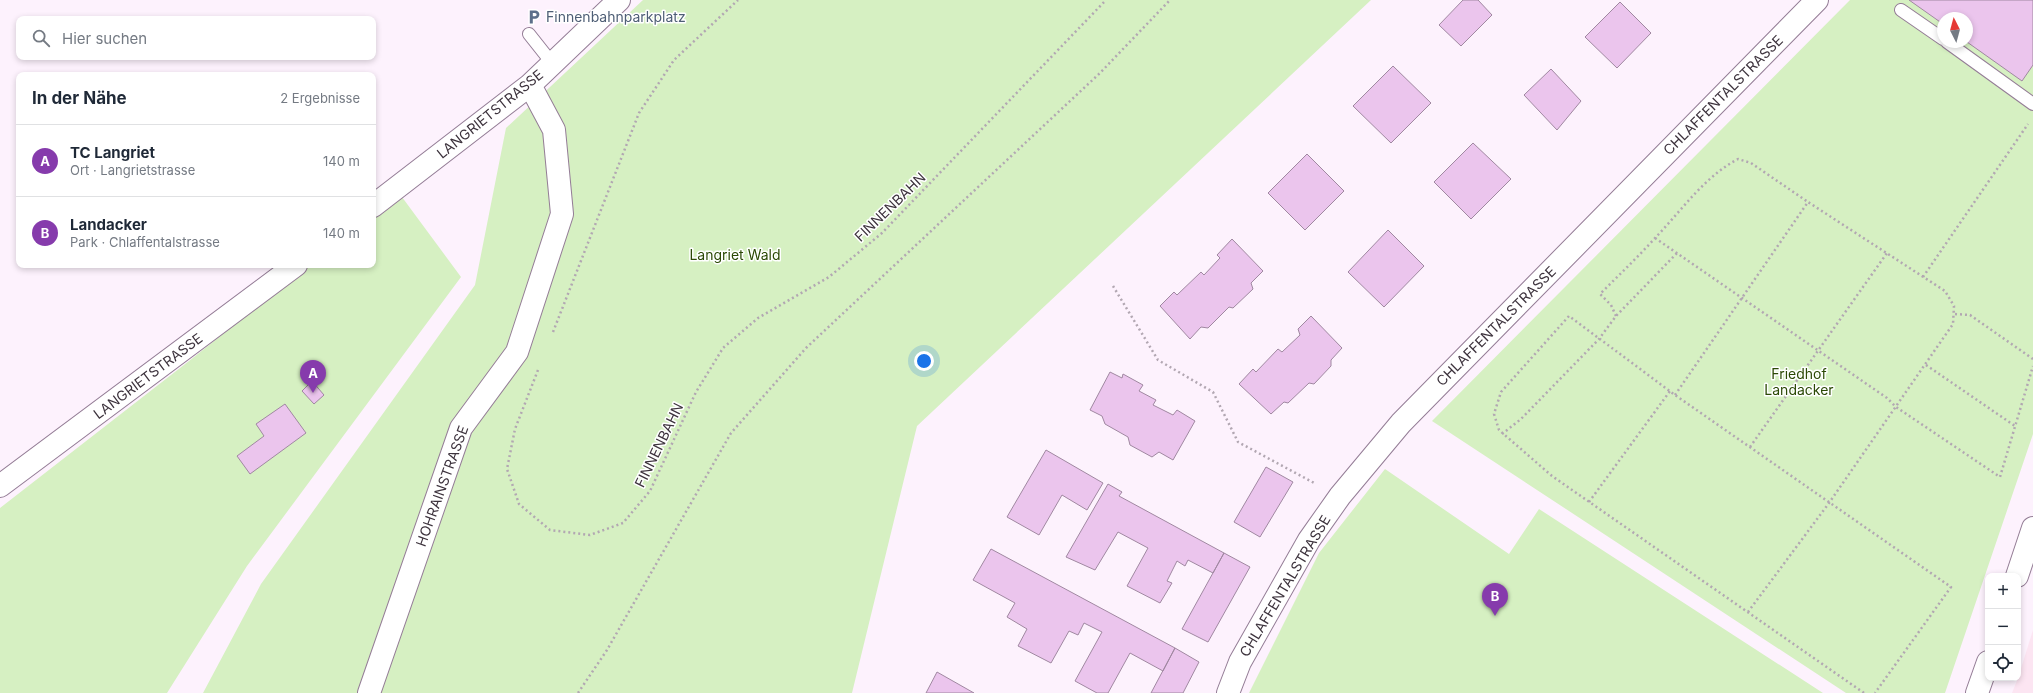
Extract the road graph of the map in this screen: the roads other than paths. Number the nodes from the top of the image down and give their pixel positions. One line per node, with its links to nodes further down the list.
1 (619, 0): 7 (street, LANGRIETSTRASSE)
2 (1817, 0): 17 (street, CHLAFFENTALSTRASSE)
3 (1902, 10): 5 (lane)
4 (529, 34): 7 (lane)
5 (1937, 36)
6 (1954, 48): 9 (lane)
7 (552, 63): 8 (street, LANGRIETSTRASSE)
8 (530, 85): 10 (street, LANGRIETSTRASSE); 16 (street, HOHRAINSTRASSE)
9 (2033, 104)
10 (376, 204)
11 (292, 268): 12 (street, LANGRIETSTRASSE)
12 (0, 486)
13 (2033, 528): 14 (street)
14 (2018, 573)
15 (1985, 671): 18 (street)
16 (369, 693)
17 (1228, 693)
18 (1978, 693)

